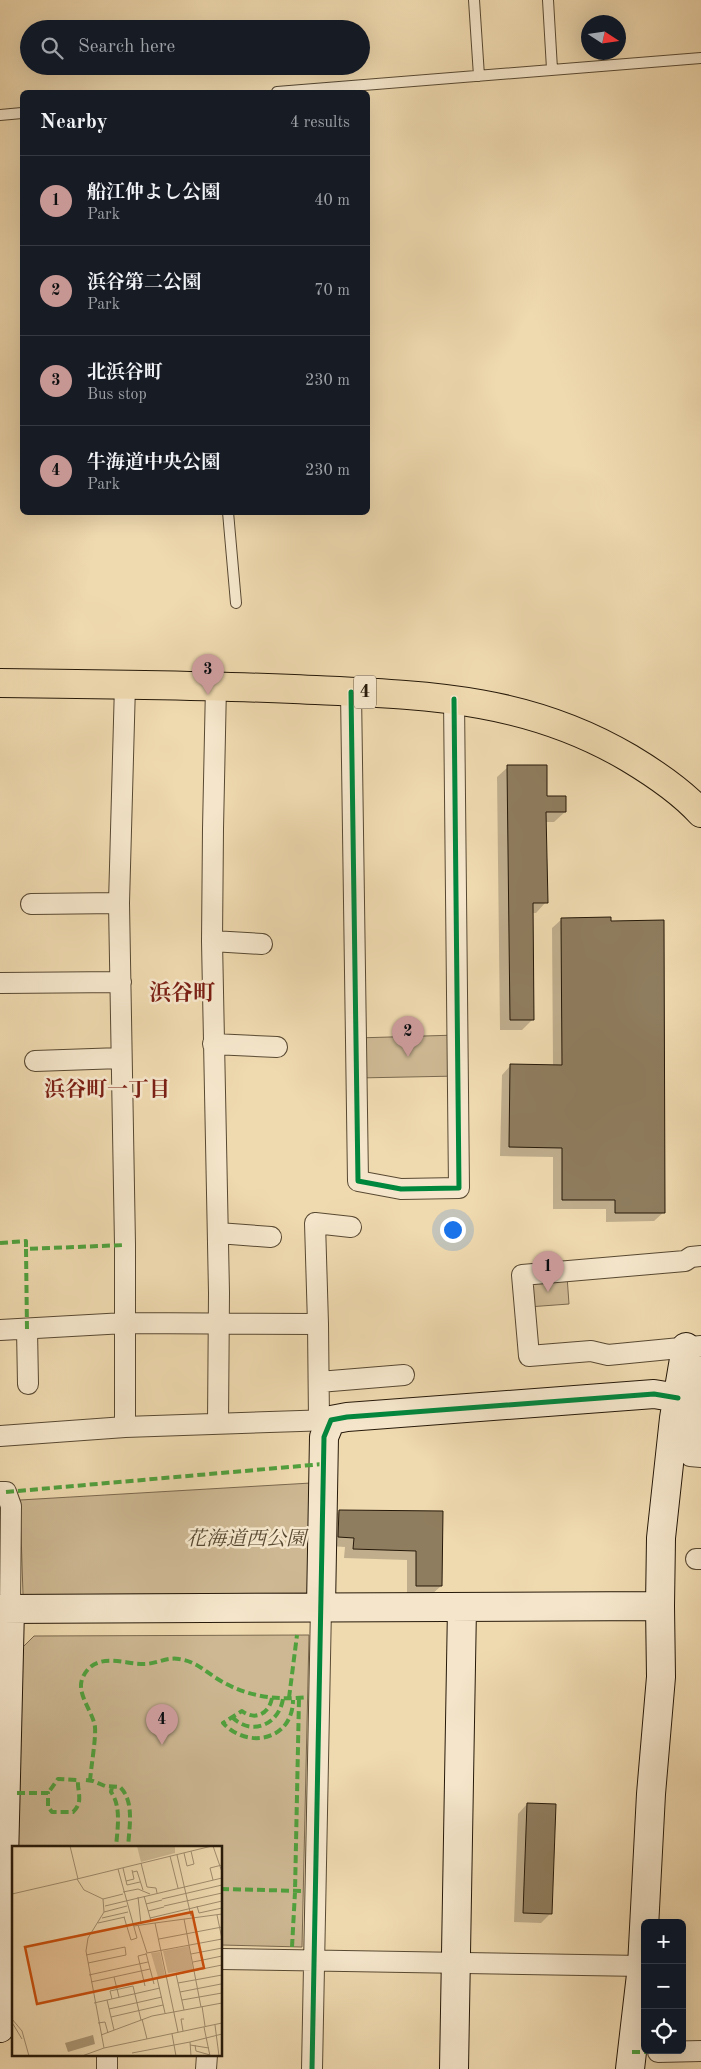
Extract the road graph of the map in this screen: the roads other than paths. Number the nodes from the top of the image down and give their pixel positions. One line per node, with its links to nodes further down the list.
1 (474, 0): 5 (lane)
2 (548, 0): 4 (lane)
3 (701, 58): 4 (lane)
4 (552, 69): 5 (lane)
5 (479, 76): 6 (lane)
6 (302, 90)
7 (20, 113): 8 (lane)
8 (0, 115)
9 (228, 515): 10 (lane)
10 (236, 604)
11 (0, 683): 12 (main road, 4)
12 (125, 684): 13 (main road, 4); 17 (street)
13 (216, 686): 14 (main road, 4); 19 (street)
14 (351, 692): 15 (main road, 4); 15 (street)
15 (454, 699): 16 (main road, 4)
16 (701, 813)
17 (119, 903): 18 (street); 21 (street)
18 (31, 904)
19 (212, 941): 20 (street); 23 (street)
20 (262, 944)
21 (121, 982): 22 (street); 25 (street)
22 (0, 983)
23 (213, 1044): 24 (street); 28 (street)
24 (277, 1047)
25 (121, 1058): 26 (street); 31 (street)
26 (35, 1061)
27 (351, 1227): 33 (street)
28 (218, 1234): 29 (street); 32 (street)
29 (271, 1237)
30 (701, 1256): 36 (street)
31 (125, 1323): 32 (street); 34 (street); 43 (street)
32 (219, 1323): 33 (street); 42 (street)
33 (318, 1324): 38 (street)
34 (27, 1329): 35 (street); 39 (street)
35 (0, 1330)
36 (696, 1346): 40 (street); 45 (street)
37 (404, 1375): 38 (street)
38 (319, 1382): 41 (street)
39 (28, 1384)
40 (678, 1398): 41 (street); 48 (street)
41 (325, 1421): 42 (street); 49 (street)
42 (218, 1423): 43 (street)
43 (125, 1427): 44 (street)
44 (0, 1436)
45 (701, 1457)
46 (0, 1492): 50 (street)
47 (462, 1606): 48 (street); 49 (street); 55 (street)
48 (660, 1606): 56 (street)
49 (321, 1607): 50 (street); 54 (street)
50 (5, 1609): 51 (street)
51 (3, 1727): 52 (street)
52 (5, 1954): 59 (street)
53 (222, 1959): 54 (street)
54 (315, 1961): 55 (street); 66 (street)
55 (457, 1962): 57 (street); 67 (street)
56 (642, 1964)
57 (641, 1966)
58 (641, 1975): 68 (street)
59 (0, 2028)
60 (686, 2052): 61 (street)
61 (701, 2052)
62 (107, 2056): 64 (street)
63 (207, 2056): 65 (street)
64 (107, 2069)
65 (206, 2069)
66 (312, 2069)
67 (454, 2069)
68 (630, 2069)

